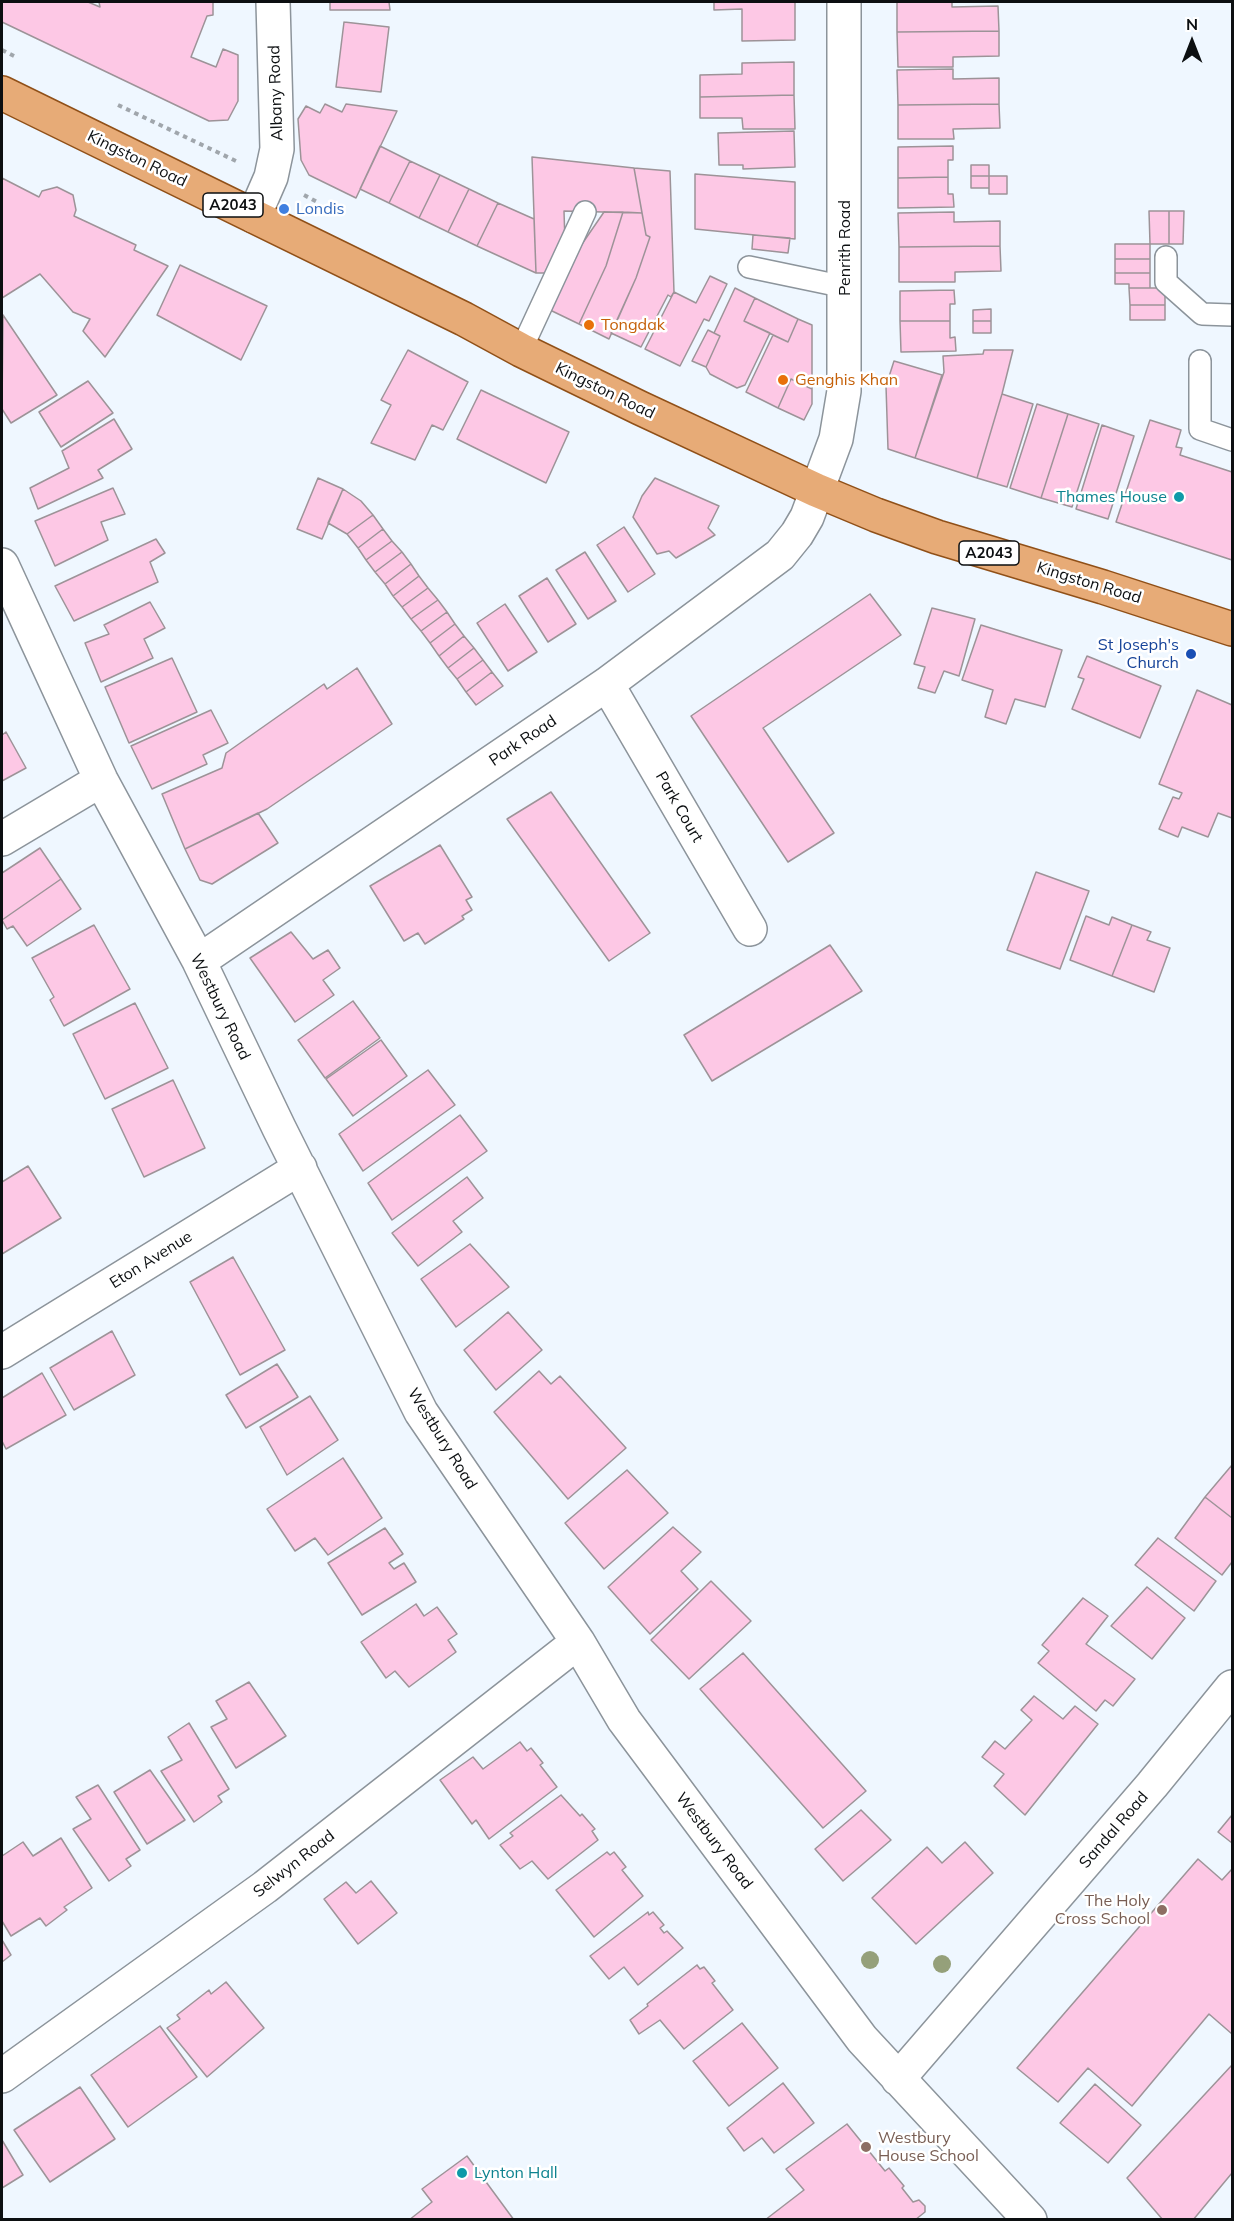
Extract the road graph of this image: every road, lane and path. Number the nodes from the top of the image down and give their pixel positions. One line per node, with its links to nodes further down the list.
1 (273, 2): 5 (street, Albany Road)
2 (844, 2): 8 (street, Penrith Road)
3 (2, 93): 5 (main road, Kingston Road / A2043)
4 (585, 212): 10 (lane)
5 (254, 216): 10 (main road, Kingston Road / A2043)
6 (1166, 256): 9 (lane)
7 (749, 267): 8 (lane)
8 (845, 287): 13 (street, Penrith Road)
9 (1233, 315)
10 (521, 350): 13 (main road, Kingston Road / A2043)
11 (1200, 360): 12 (lane)
12 (1233, 440)
13 (816, 490): 15 (main road, Kingston Road / A2043); 16 (street, Park Road)
14 (2, 565): 17 (street, Westbury Road)
15 (1233, 629)
16 (607, 684): 19 (street, Park Court); 20 (street, Park Road)
17 (101, 780): 18 (street); 20 (street, Westbury Road)
18 (2, 839)
19 (750, 929)
20 (199, 961): 21 (street, Westbury Road)
21 (300, 1168): 22 (street, Eton Avenue); 23 (street, Westbury Road)
22 (2, 1352)
23 (578, 1642): 25 (street, Selwyn Road); 26 (street, Westbury Road)
24 (1233, 1687): 26 (street, Sandal Road)
25 (2, 2076)
26 (898, 2079): 27 (street, Westbury Road)
27 (1030, 2220)

